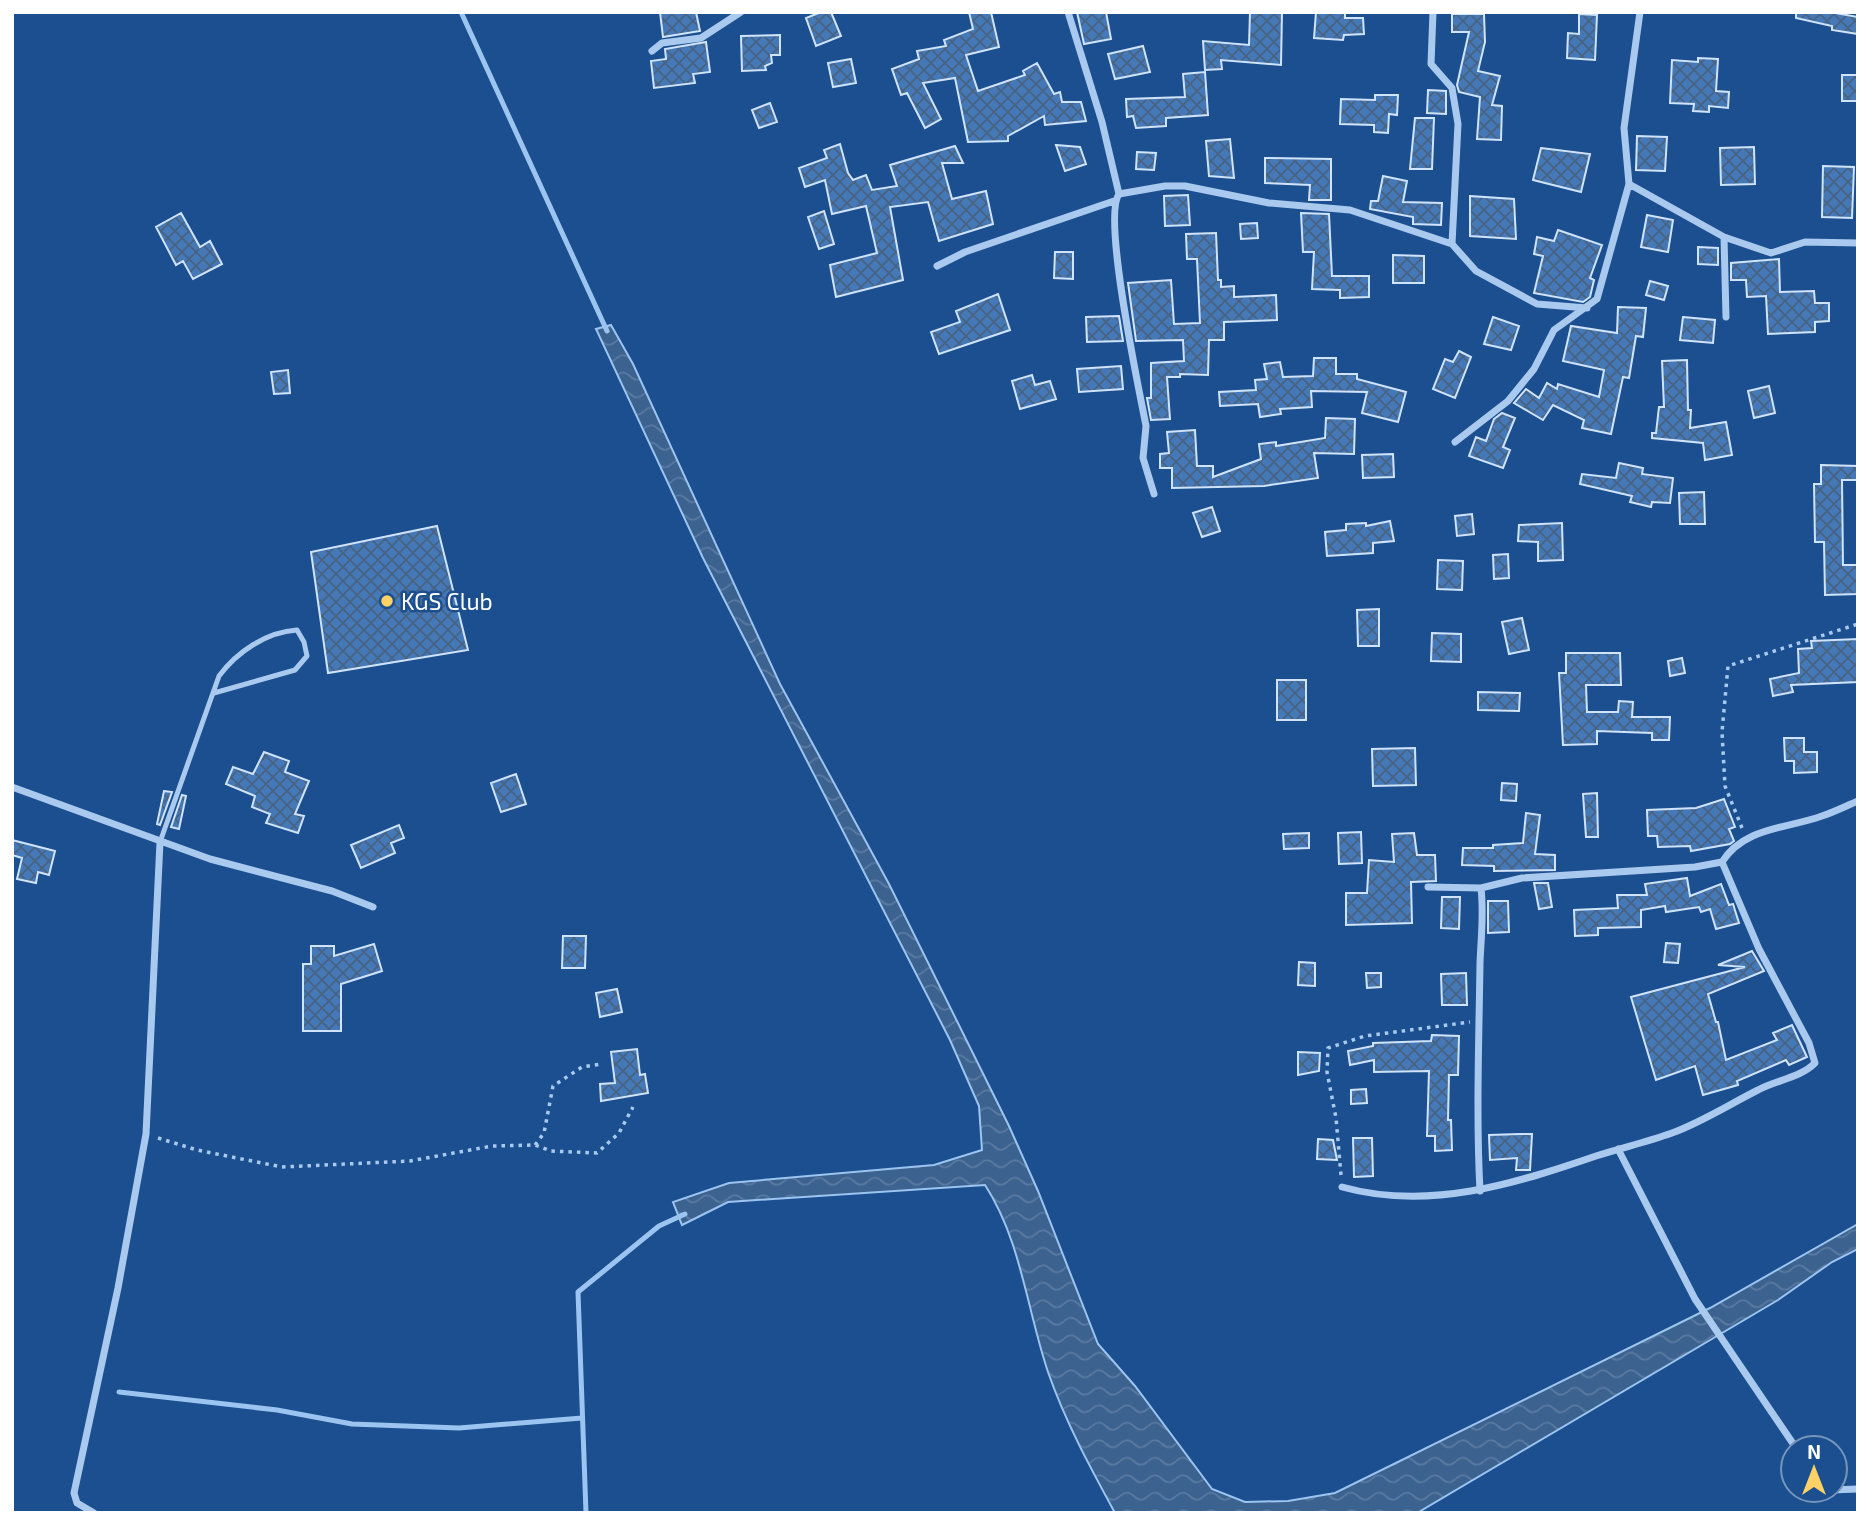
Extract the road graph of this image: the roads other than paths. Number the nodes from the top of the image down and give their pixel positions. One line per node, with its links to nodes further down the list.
1 (741, 12): 5 (street)
2 (1068, 12): 7 (street)
3 (1433, 12): 10 (street)
4 (1640, 12): 6 (street)
5 (652, 51)
6 (1629, 184): 8 (street); 12 (street)
7 (1116, 198): 10 (street); 11 (street); 15 (street)
8 (1724, 237): 9 (street); 13 (street)
9 (1858, 243)
10 (1452, 244): 12 (street)
11 (937, 266)
12 (1587, 309): 14 (street)
13 (1726, 317)
14 (1455, 442)
15 (1154, 494)
16 (214, 693): 16 (lane); 19 (lane)
17 (12, 788): 19 (street)
18 (1858, 801): 20 (street)
19 (160, 842): 23 (street); 28 (street)
20 (1722, 862): 22 (street); 24 (street)
21 (1429, 887): 22 (street)
22 (1481, 888): 26 (street)
23 (373, 907)
24 (1618, 1149): 26 (street); 27 (street)
25 (1342, 1188): 26 (street)
26 (1480, 1191)
27 (1786, 1434)
28 (94, 1513)

